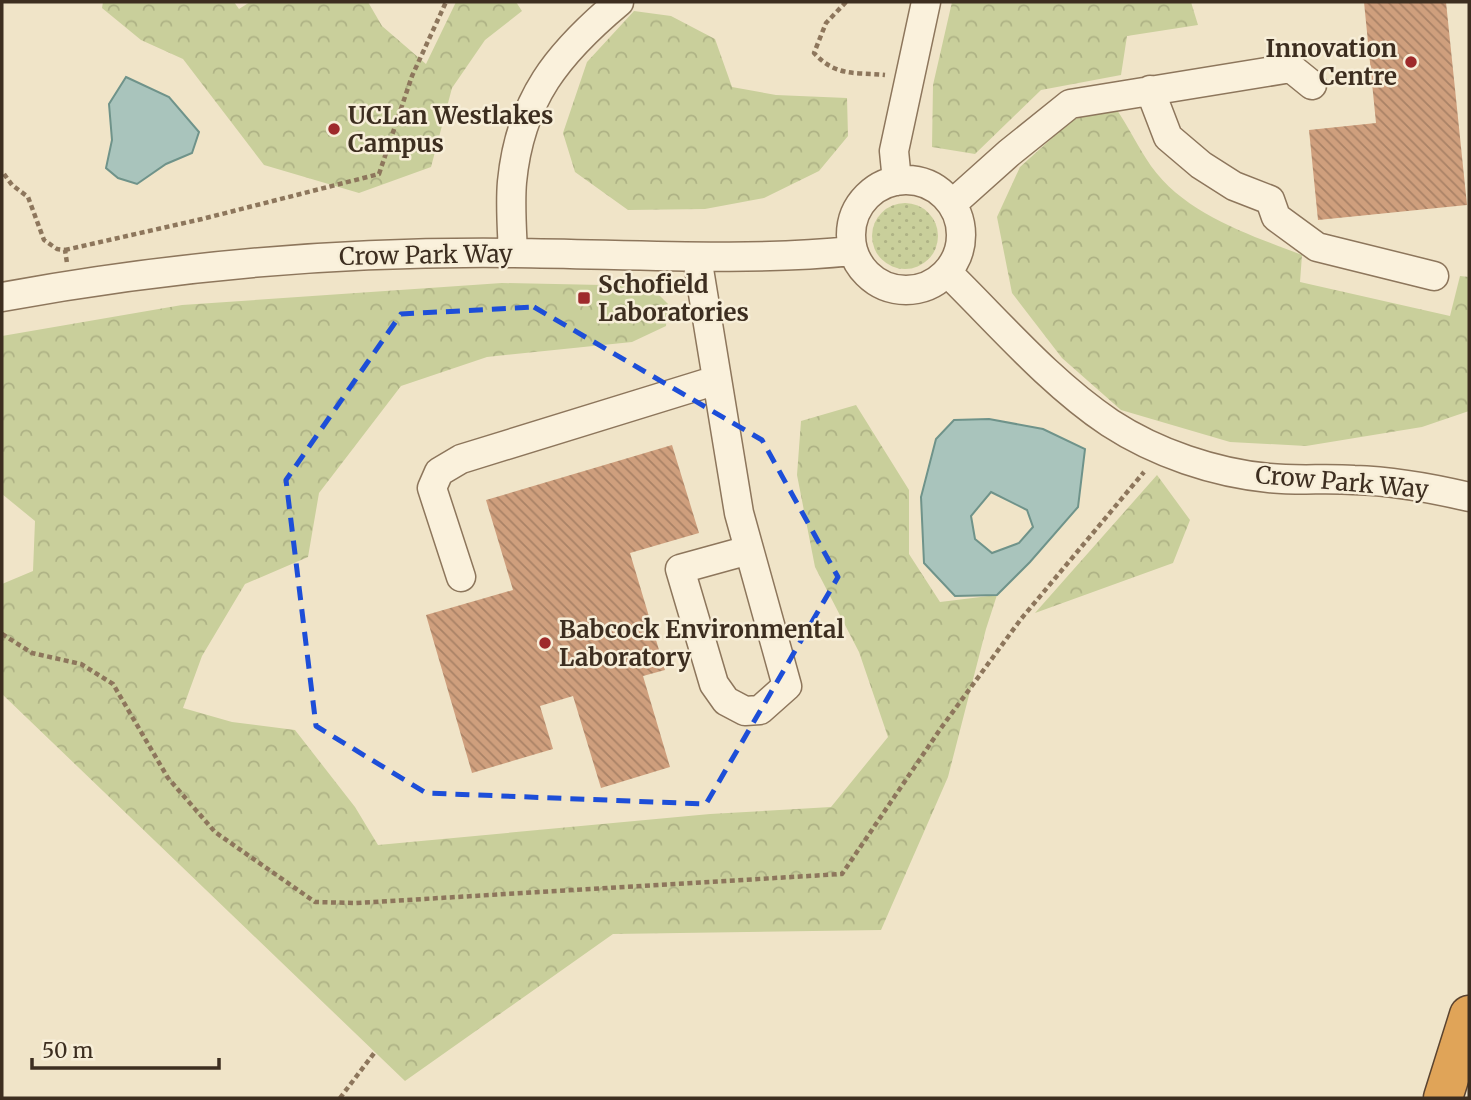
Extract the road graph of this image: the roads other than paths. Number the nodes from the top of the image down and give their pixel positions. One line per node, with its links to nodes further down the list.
1 (619, 2): 8 (street)
2 (926, 2): 5 (street)
3 (1312, 85): 4 (street)
4 (1150, 90): 6 (street); 11 (street)
5 (897, 181): 6 (street); 7 (street)
6 (952, 204): 10 (street)
7 (853, 251): 9 (street, Crow Park Way); 10 (street)
8 (513, 253): 9 (street, Crow Park Way); 12 (street, Crow Park Way)
9 (697, 257): 13 (street)
10 (947, 272): 14 (street, Crow Park Way)
11 (1434, 276)
12 (2, 297)
13 (717, 380): 15 (street); 16 (street)
14 (1469, 497)
15 (749, 550): 15 (street)
16 (461, 577)
17 (1469, 1016): 18 (highway)
18 (1443, 1098)

